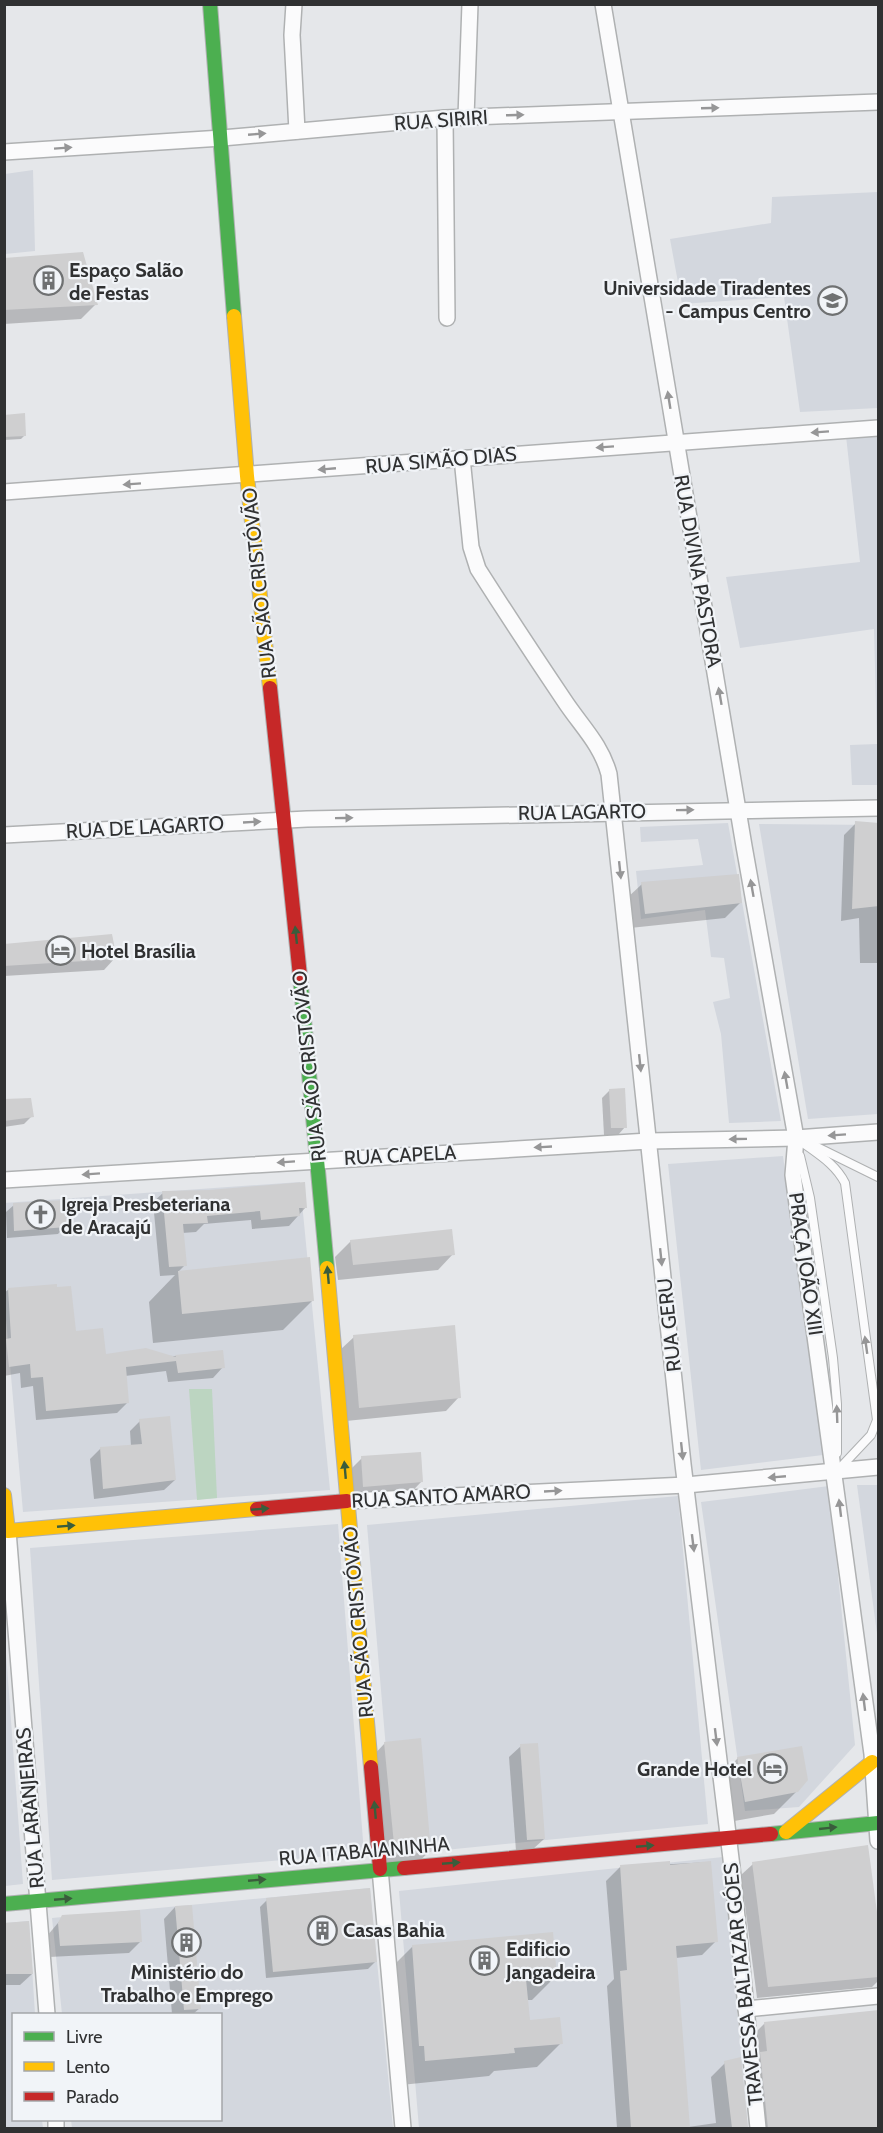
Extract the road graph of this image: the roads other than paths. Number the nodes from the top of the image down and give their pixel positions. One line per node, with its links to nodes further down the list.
1 (210, 4): 10 (street, RUA SÃO CRISTÓVÃO)
2 (294, 4): 9 (street)
3 (470, 4): 7 (street)
4 (603, 4): 6 (street, RUA DIVINA PASTORA)
5 (879, 102): 6 (street, RUA SIRIRI, one-way to 5)
6 (621, 111): 7 (street, RUA SIRIRI, one-way to 6); 14 (street, RUA DIVINA PASTORA, one-way to 6)
7 (466, 117): 8 (street, RUA SIRIRI)
8 (445, 118): 9 (street, RUA SIRIRI); 12 (street)
9 (297, 131): 10 (street, RUA SIRIRI, one-way to 9)
10 (222, 138): 11 (street, RUA SIRIRI, one-way to 10); 16 (street, RUA SÃO CRISTÓVÃO)
11 (4, 152)
12 (447, 318)
13 (879, 428): 14 (street, RUA SIMÃO DIAS, one-way to 14)
14 (676, 441): 15 (street, RUA SIMÃO DIAS, one-way to 15); 19 (street, RUA DIVINA PASTORA, one-way to 14)
15 (462, 458): 16 (street, RUA SIMÃO DIAS, one-way to 16); 20 (street, RUA GERU)
16 (247, 476): 17 (street, RUA SIMÃO DIAS, one-way to 17); 21 (street, RUA SÃO CRISTÓVÃO)
17 (4, 492)
18 (879, 808): 19 (street, RUA LAGARTO)
19 (739, 809): 20 (street, RUA LAGARTO, one-way to 19); 24 (street, RUA DIVINA PASTORA, one-way to 19)
20 (613, 811): 21 (street, RUA LAGARTO, one-way to 20); 25 (street, RUA GERU, one-way to 25)
21 (285, 820): 22 (street, RUA DE LAGARTO, one-way to 21); 26 (street, RUA SÃO CRISTÓVÃO, one-way to 21)
22 (4, 835)
23 (879, 1132): 24 (street, one-way to 24)
24 (796, 1138): 25 (street, RUA CAPELA, one-way to 25); 27 (lane); 29 (lane, one-way to 24); 31 (street, PRAÇA JOÃO XIII, one-way to 24)
25 (649, 1141): 26 (street, RUA CAPELA, one-way to 26); 32 (street, RUA GERU, one-way to 32)
26 (318, 1160): 28 (street, RUA CAPELA, one-way to 28); 34 (street, RUA SÃO CRISTÓVÃO, one-way to 26)
27 (879, 1177)
28 (4, 1180)
29 (878, 1420): 31 (lane)
30 (879, 1467): 31 (street, RUA SANTO AMARO)
31 (836, 1472): 32 (street, RUA SANTO AMARO, one-way to 32); 36 (street, PRAÇA JOÃO XIII, one-way to 31)
32 (686, 1485): 34 (street, RUA SANTO AMARO, one-way to 32); 39 (street, RUA GERU, one-way to 39)
33 (4, 1494): 35 (street, RUA LARANJEIRAS)
34 (347, 1501): 35 (street, RUA SANTO AMARO, one-way to 34); 41 (street, RUA SÃO CRISTÓVÃO, one-way to 34)
35 (6, 1531): 42 (street, RUA LARANJEIRAS)
36 (874, 1754): 37 (street, PRAÇA JOÃO XIII); 38 (street)
37 (878, 1822): 38 (street, RUA ITABAIANINHA, one-way to 37); 40 (street, PRAÇA JOÃO XIII)
38 (786, 1832): 39 (street, RUA ITABAIANINHA)
39 (728, 1839): 41 (street, RUA ITABAIANINHA, one-way to 39); 45 (street, TRAVESSA BALTAZAR GÓES)
40 (879, 1841)
41 (380, 1869): 42 (street, RUA ITABAIANINHA, one-way to 41); 47 (street, RUA SÃO CRISTÓVÃO)
42 (37, 1901): 43 (street, RUA ITABAIANINHA); 46 (street, RUA LARANJEIRAS)
43 (4, 1904)
44 (879, 1996): 45 (street)
45 (746, 2009): 48 (street, TRAVESSA BALTAZAR GÓES)
46 (47, 2013)
47 (403, 2128)
48 (758, 2128)

